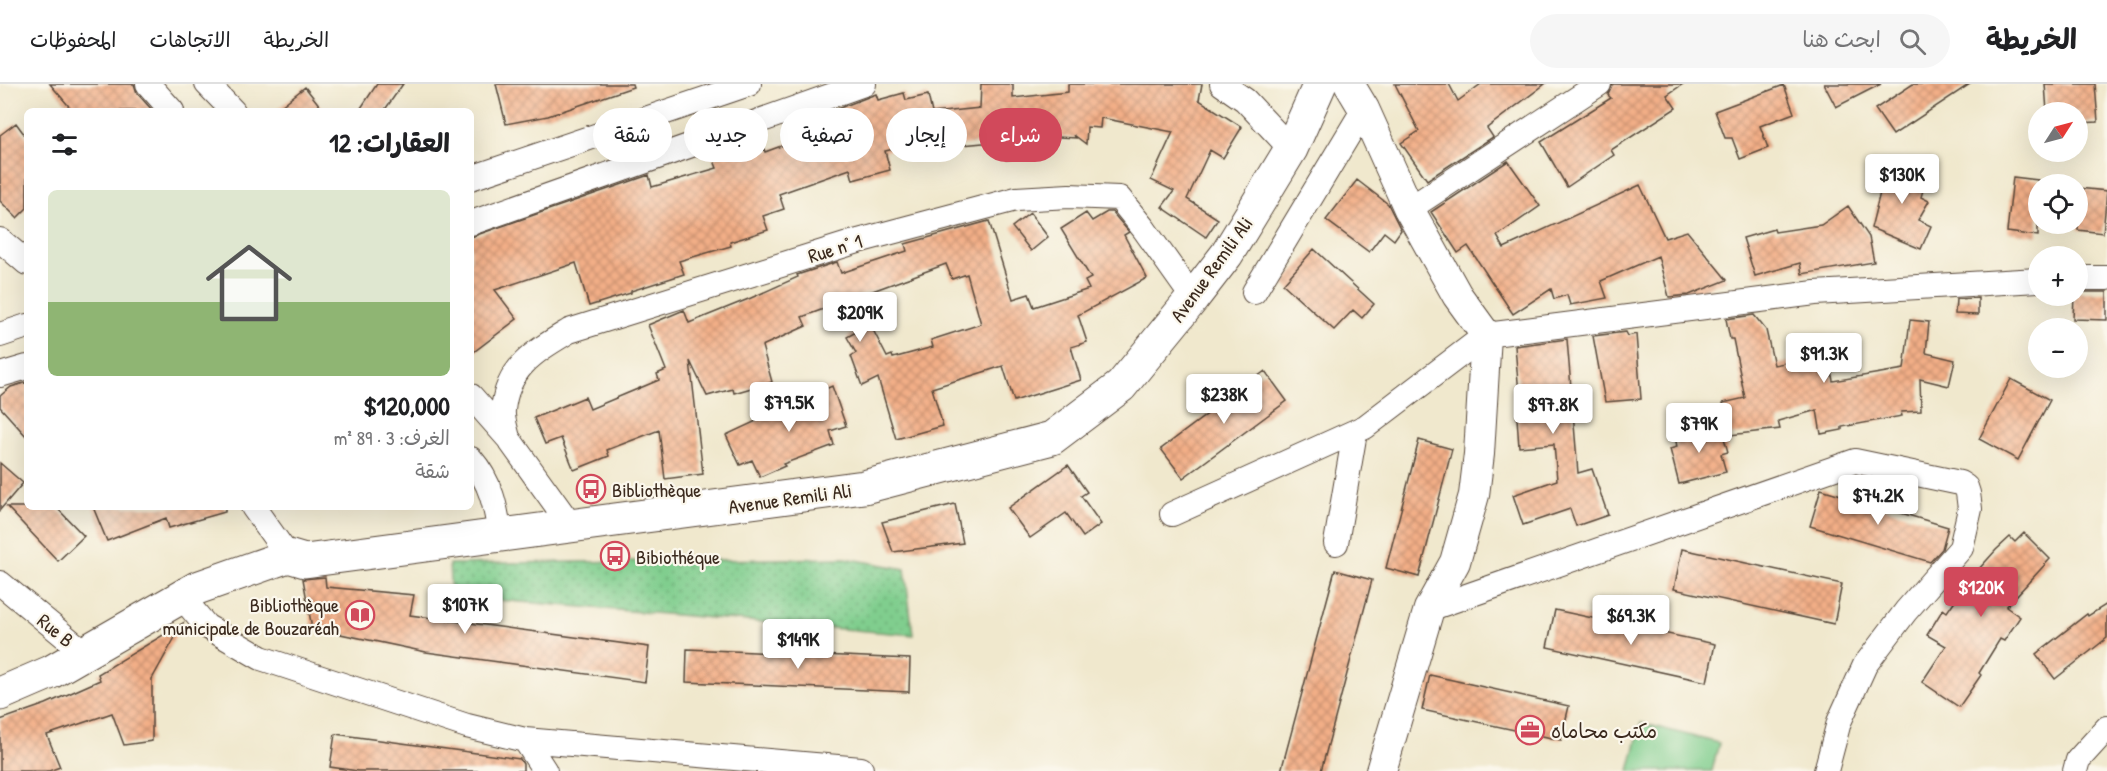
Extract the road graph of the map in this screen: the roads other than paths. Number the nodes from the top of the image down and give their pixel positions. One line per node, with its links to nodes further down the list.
1 (148, 84): 9 (street)
2 (207, 84): 10 (street)
3 (864, 84): 14 (street)
4 (1222, 84): 16 (street)
5 (1320, 84): 16 (main road, Avenue Remili Ali)
6 (1599, 84): 18 (street)
7 (734, 86): 11 (street); 12 (street)
8 (1357, 97): 18 (street); 25 (street)
9 (169, 108)
10 (230, 108)
11 (680, 108): 13 (street); 17 (street)
12 (731, 108)
13 (684, 109)
14 (768, 116)
15 (684, 147): 19 (street)
16 (1291, 149): 26 (main road, Avenue Remili Ali)
17 (474, 177)
18 (1409, 209): 29 (street)
19 (474, 222)
20 (0, 240): 21 (street)
21 (24, 260)
22 (2088, 278): 23 (street)
23 (2107, 278)
24 (2028, 281): 29 (street)
25 (1254, 292)
26 (1193, 298): 34 (street, Rue n° 1); 38 (main road, Avenue Remili Ali)
27 (24, 327): 28 (street)
28 (0, 334)
29 (1486, 335): 33 (street); 44 (street)
30 (24, 368): 31 (street)
31 (0, 375)
32 (474, 399): 34 (street)
33 (1355, 432): 37 (street); 40 (street)
34 (508, 438): 38 (street)
35 (474, 463): 39 (street)
36 (255, 510): 41 (street)
37 (1172, 514)
38 (572, 527): 39 (main road, Avenue Remili Ali)
39 (500, 536): 41 (main road, Avenue Remili Ali)
40 (1336, 543)
41 (288, 556): 43 (main road, Avenue Remili Ali)
42 (0, 583): 45 (street, Rue B)
43 (182, 597): 45 (main road, Avenue Remili Ali); 48 (street)
44 (1429, 609): 51 (street); 52 (street)
45 (85, 653): 46 (main road, Avenue Remili Ali)
46 (0, 694)
47 (2107, 728): 53 (street)
48 (525, 740): 49 (street); 50 (street)
49 (861, 769)
50 (545, 771)
51 (1381, 771)
52 (1826, 771)
53 (2075, 771)

